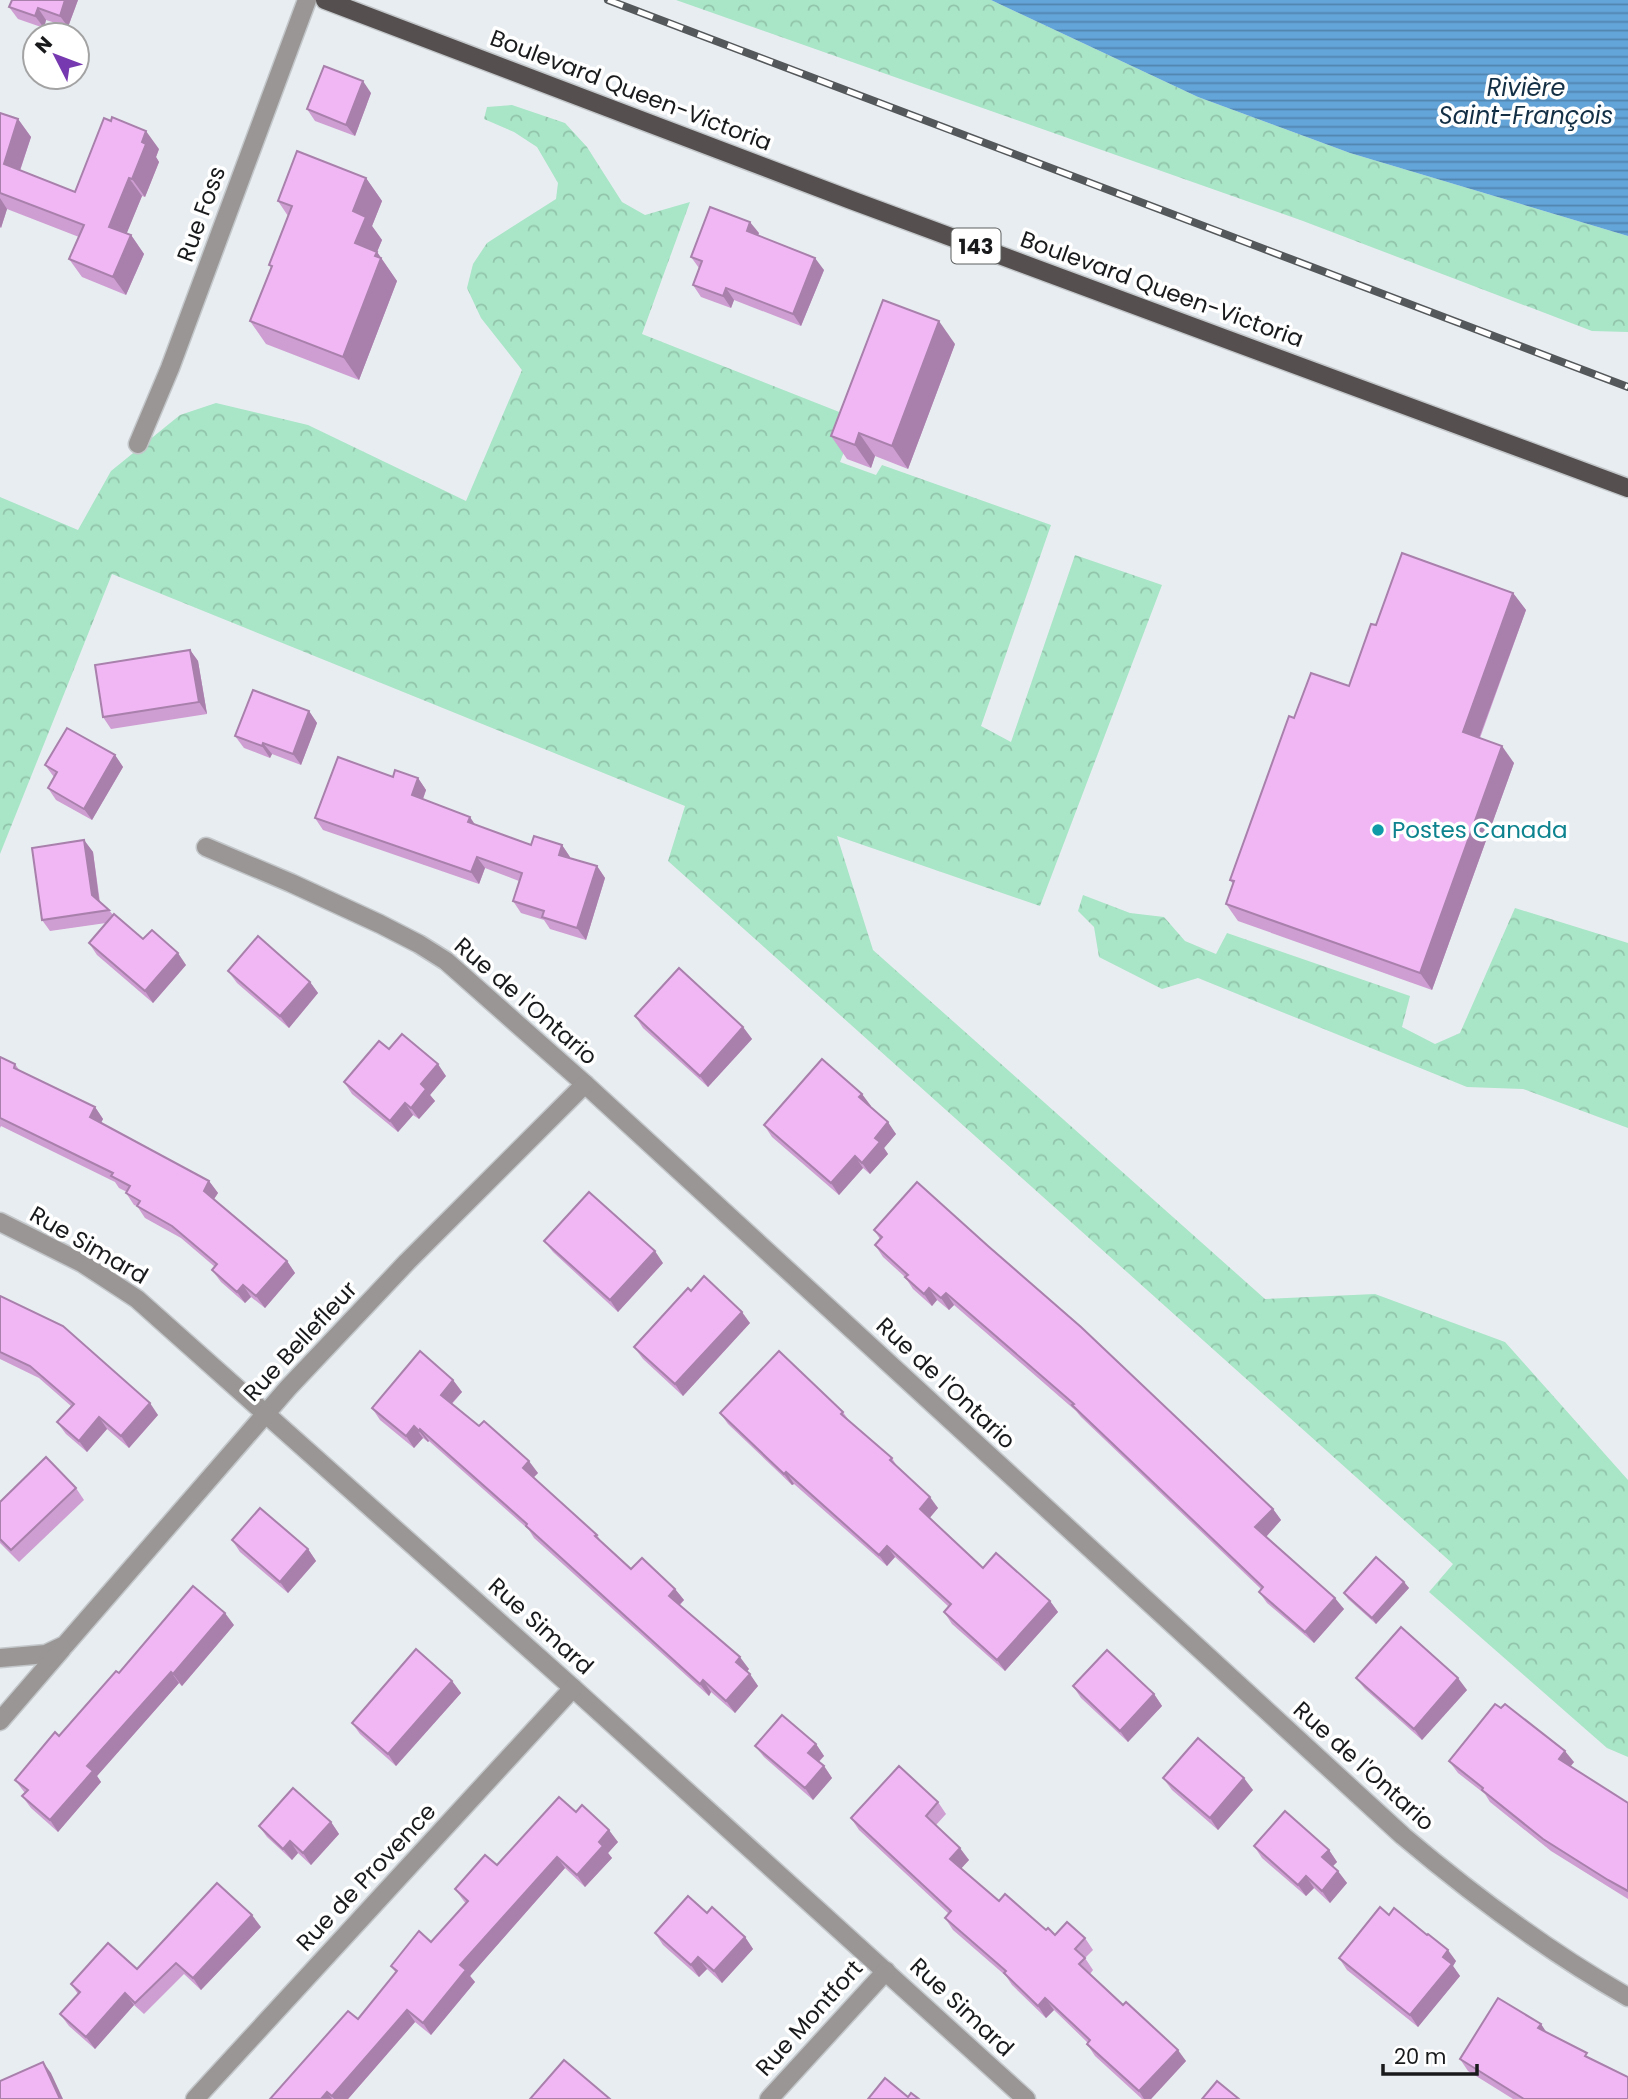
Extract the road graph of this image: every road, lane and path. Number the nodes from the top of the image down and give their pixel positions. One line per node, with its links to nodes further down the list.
1 (307, 0): 3 (street, Rue Foss)
2 (325, 0): 4 (main road, Boulevard Queen-Victoria / 143)
3 (138, 444)
4 (1628, 488)
5 (206, 847): 6 (street, Rue de l'Ontario)
6 (585, 1084): 8 (street, Rue Bellefleur); 14 (street, Rue de l'Ontario)
7 (0, 1222): 8 (street, Rue Simard)
8 (266, 1413): 9 (street, Rue Bellefleur); 11 (street, Rue Simard)
9 (65, 1645): 10 (street); 12 (street, Rue Bellefleur)
10 (0, 1658)
11 (573, 1688): 13 (street, Rue Simard); 15 (street, Rue de Provence)
12 (0, 1721)
13 (886, 1971): 16 (street, Rue Montfort); 17 (street, Rue Simard)
14 (1628, 1997)
15 (195, 2099)
16 (769, 2099)
17 (1026, 2099)

